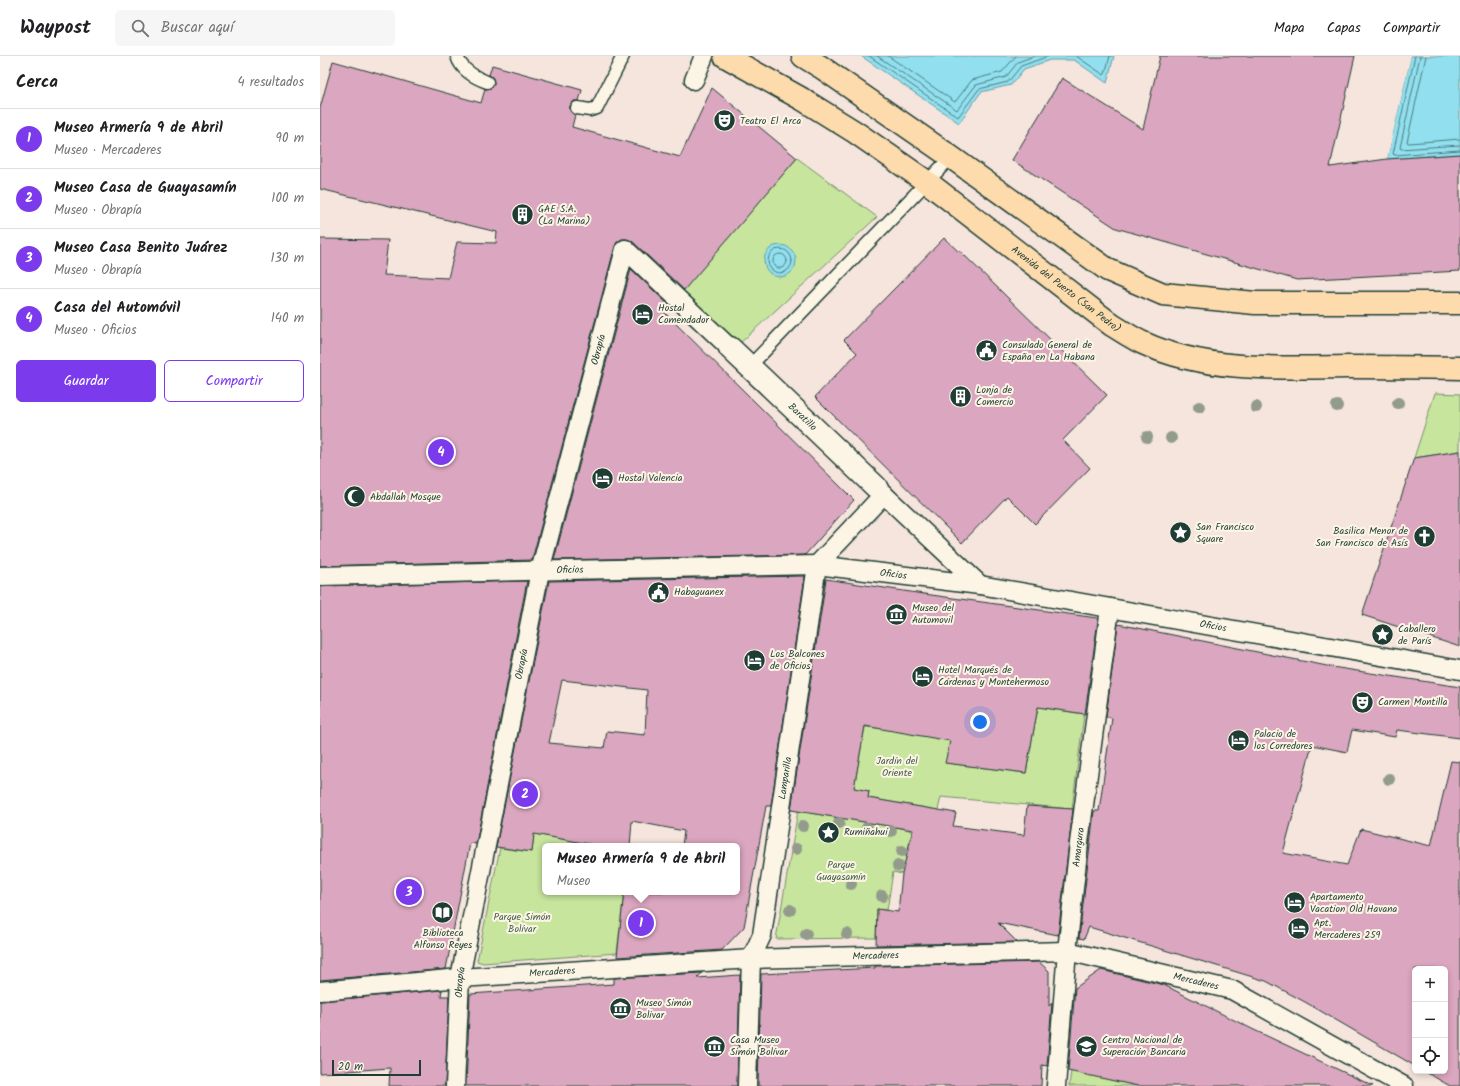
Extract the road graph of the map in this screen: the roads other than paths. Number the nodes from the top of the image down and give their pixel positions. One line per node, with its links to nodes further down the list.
1 (457, 56): 7 (lane)
2 (623, 56): 8 (lane)
3 (704, 56): 6 (street)
4 (725, 56): 10 (main road, Avenida del Puerto (San Pedro))
5 (803, 56): 9 (main road)
6 (694, 80)
7 (487, 82)
8 (577, 108)
9 (952, 157): 10 (lane); 12 (main road)
10 (927, 182): 14 (lane); 15 (main road, Avenida del Puerto (San Pedro))
11 (625, 248): 13 (street, Baratillo); 18 (street, Obrapía)
12 (1460, 303)
13 (730, 348): 14 (street, Baratillo)
14 (749, 367): 16 (street, Baratillo)
15 (1460, 368)
16 (880, 491): 17 (street); 20 (street, Baratillo)
17 (817, 565): 18 (street, Oficios); 20 (street, Oficios); 24 (street, Lamparilla)
18 (540, 571): 19 (street, Oficios); 25 (street, Obrapía)
19 (320, 576)
20 (980, 585): 21 (street, Oficios)
21 (1110, 608): 22 (street, Oficios); 23 (street, Amargura)
22 (1460, 670)
23 (1067, 951): 24 (street, Mercaderes); 29 (street, Amargura); 30 (street, Mercaderes)
24 (751, 959): 25 (street, Mercaderes); 28 (street, Lamparilla)
25 (460, 978): 26 (street, Mercaderes); 27 (street, Obrapía)
26 (320, 991)
27 (455, 1086)
28 (747, 1086)
29 (1056, 1086)
30 (1404, 1086)

